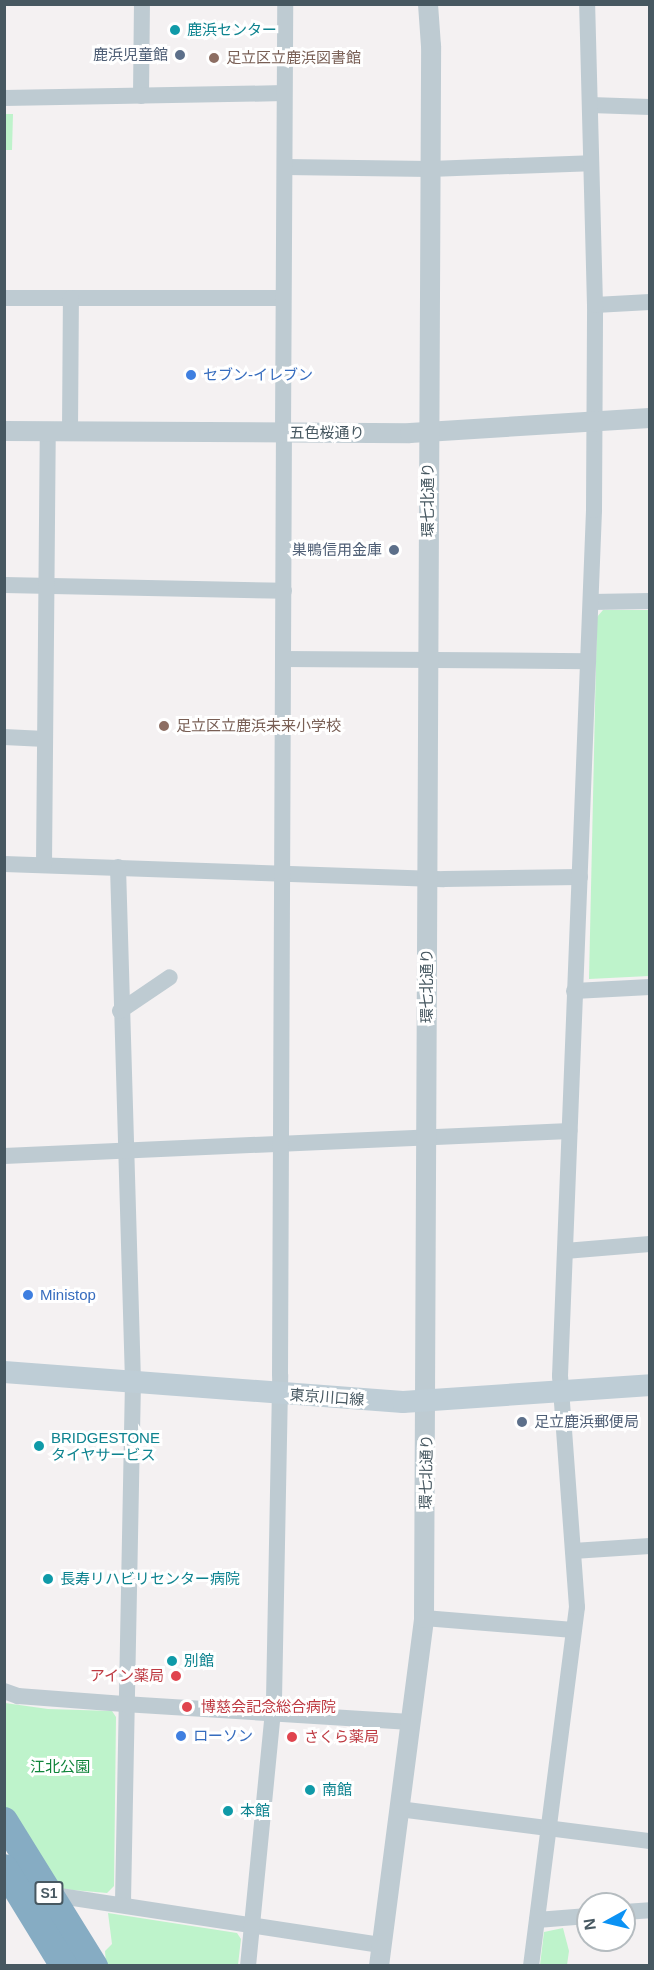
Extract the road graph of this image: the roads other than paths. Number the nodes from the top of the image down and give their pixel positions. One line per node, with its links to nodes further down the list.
1 (142, 4): 6 (street)
2 (285, 4): 5 (street)
3 (428, 4): 12 (street, 環七北通り)
4 (587, 4): 8 (street)
5 (284, 93): 6 (street); 11 (street)
6 (141, 96): 7 (street)
7 (4, 98)
8 (590, 105): 9 (street); 10 (street)
9 (650, 107)
10 (590, 163): 12 (street); 17 (street)
11 (285, 167): 12 (street); 15 (street)
12 (430, 169): 24 (street, 環七北通り)
13 (4, 298): 14 (street)
14 (71, 298): 15 (street); 21 (street)
15 (283, 298): 23 (street)
16 (650, 302): 17 (street)
17 (595, 305): 19 (street)
18 (650, 418): 19 (street, 五色桜通り)
19 (594, 422): 24 (street, 五色桜通り); 29 (street)
20 (4, 431): 22 (street, 五色桜通り)
21 (70, 431): 22 (street, 五色桜通り); 23 (street, 五色桜通り)
22 (48, 432): 25 (street)
23 (284, 433): 24 (street, 五色桜通り); 27 (street)
24 (429, 433): 31 (street, 環七北通り)
25 (47, 584): 26 (street); 27 (street); 34 (street)
26 (4, 585)
27 (284, 591): 30 (street)
28 (650, 601): 29 (street)
29 (591, 602): 32 (street)
30 (283, 659): 31 (street); 38 (street)
31 (428, 659): 32 (street); 39 (street, 環七北通り)
32 (588, 661): 40 (street)
33 (4, 737): 34 (street)
34 (45, 739): 36 (street)
35 (4, 864): 36 (street)
36 (44, 865): 37 (street)
37 (118, 867): 38 (street); 44 (street)
38 (282, 871): 39 (street); 47 (street)
39 (426, 878): 40 (street); 46 (street, 環七北通り)
40 (579, 878): 43 (street)
41 (170, 977): 44 (street)
42 (650, 987): 43 (street)
43 (574, 991): 45 (street)
44 (120, 1011): 48 (street)
45 (569, 1131): 46 (street); 51 (street)
46 (427, 1137): 47 (street); 57 (street, 環七北通り)
47 (281, 1145): 48 (street); 55 (street)
48 (124, 1149): 49 (street); 53 (street)
49 (4, 1156)
50 (650, 1244): 51 (street)
51 (565, 1251): 56 (street)
52 (4, 1372): 53 (main road, 東京川口線)
53 (133, 1382): 55 (main road, 東京川口線); 63 (street)
54 (650, 1385): 56 (main road, 東京川口線)
55 (280, 1393): 57 (main road, 東京川口線); 64 (street)
56 (560, 1393): 57 (main road, 東京川口線); 59 (street)
57 (426, 1402): 60 (street, 環七北通り)
58 (650, 1546): 59 (street)
59 (573, 1551): 61 (street)
60 (424, 1618): 61 (street); 65 (street, 環七北通り)
61 (574, 1630): 68 (street)
62 (4, 1691): 63 (street)
63 (124, 1704): 64 (street); 73 (street)
64 (274, 1713): 65 (street); 76 (street)
65 (410, 1722): 66 (street, 環七北通り)
66 (399, 1809): 68 (street); 77 (street, 環七北通り)
67 (4, 1821): 80 (highway, S1)
68 (549, 1828): 69 (street); 75 (street)
69 (650, 1841)
70 (4, 1846): 72 (street)
71 (4, 1868): 79 (highway, S1)
72 (34, 1892): 73 (street); 78 (street)
73 (123, 1904): 76 (street)
74 (576, 1917): 75 (street)
75 (537, 1920): 83 (street)
76 (252, 1923): 77 (street); 81 (street)
77 (382, 1945): 82 (street, 環七北通り)
78 (50, 1965)
79 (64, 1965)
80 (94, 1965)
81 (248, 1965)
82 (379, 1965)
83 (531, 1965)

